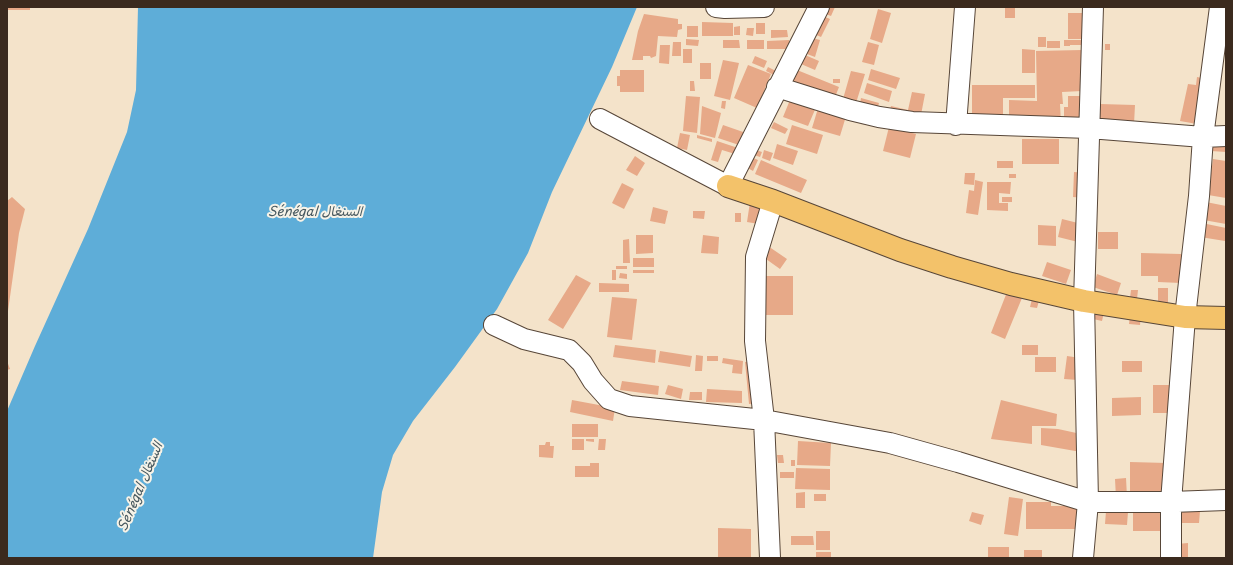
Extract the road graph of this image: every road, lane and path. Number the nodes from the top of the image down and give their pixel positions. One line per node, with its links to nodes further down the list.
1 (716, 7): 2 (street)
2 (764, 7)
3 (819, 7): 7 (street)
4 (965, 7): 9 (street)
5 (1093, 7): 10 (street)
6 (1220, 7): 12 (street)
7 (777, 87): 9 (street); 13 (street)
8 (600, 119): 13 (street)
9 (956, 125): 10 (street)
10 (1089, 128): 12 (street); 15 (street)
11 (1226, 136): 12 (street)
12 (1203, 137): 16 (street)
13 (728, 186): 14 (main road)
14 (773, 201): 15 (main road); 19 (street)
15 (1084, 301): 16 (main road); 21 (street)
16 (1185, 317): 17 (main road); 22 (street)
17 (1226, 318)
18 (494, 325): 19 (street)
19 (764, 420): 21 (street); 23 (street)
20 (1226, 500): 22 (street)
21 (1088, 502): 22 (street); 24 (street)
22 (1171, 502): 25 (street)
23 (770, 558)
24 (1083, 558)
25 (1171, 558)

